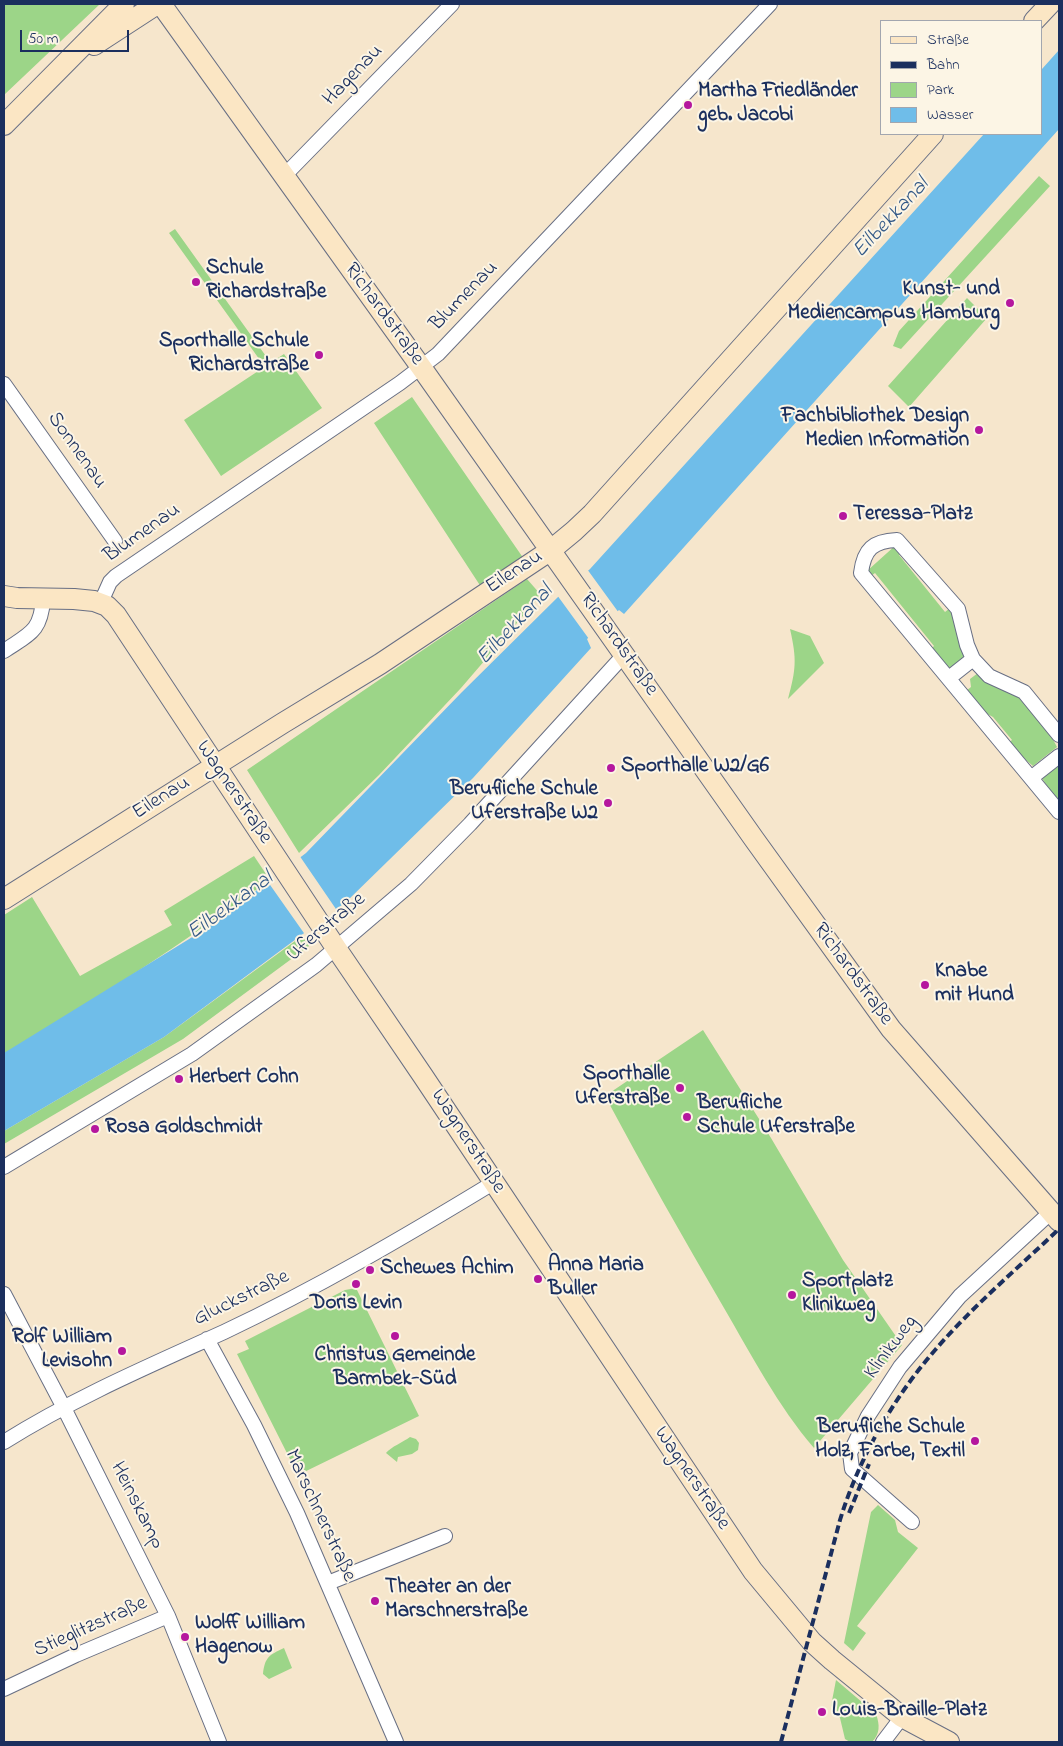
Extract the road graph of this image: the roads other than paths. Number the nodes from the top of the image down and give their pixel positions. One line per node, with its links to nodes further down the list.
1 (124, 4): 7 (street)
2 (159, 4): 7 (street); 10 (street, Richardstraße)
3 (452, 4): 10 (street, Hagenau)
4 (770, 4): 11 (street, Blumenau)
5 (1050, 4): 6 (street)
6 (1035, 20)
7 (64, 63): 8 (street)
8 (4, 125)
9 (931, 135): 14 (street, Eilenau)
10 (284, 177): 11 (street, Richardstraße)
11 (421, 367): 14 (street, Richardstraße); 17 (street, Blumenau)
12 (4, 384): 13 (street, Sonnenau)
13 (115, 541)
14 (550, 550): 19 (street, Richardstraße); 24 (street, Eilenau)
15 (4, 596): 16 (street)
16 (43, 599): 17 (street); 18 (street)
17 (101, 602): 24 (street, Wagnerstraße)
18 (4, 651)
19 (624, 655): 28 (street, Uferstraße); 31 (street, Richardstraße)
20 (973, 659): 21 (street); 21 (street); 22 (street)
21 (948, 678): 25 (street)
22 (1059, 735)
23 (1059, 756): 25 (street)
24 (216, 765): 27 (street, Eilenau); 28 (street, Wagnerstraße)
25 (1031, 778): 26 (street)
26 (1059, 812)
27 (4, 900)
28 (336, 948): 29 (street, Uferstraße); 30 (street, Wagnerstraße)
29 (4, 1167)
30 (493, 1183): 33 (street, Gluckstraße); 41 (street, Wagnerstraße)
31 (1055, 1217): 36 (street, Klinikweg)
32 (4, 1294): 34 (street, Heinskamp)
33 (207, 1339): 34 (street, Gluckstraße); 38 (street, Marschnerstraße)
34 (63, 1406): 35 (street, Gluckstraße); 39 (street, Heinskamp)
35 (4, 1442)
36 (912, 1522)
37 (444, 1536): 38 (street)
38 (328, 1583): 44 (street, Marschnerstraße)
39 (168, 1616): 40 (street, Stieglitzstraße); 43 (street, Heinskamp)
40 (4, 1689)
41 (902, 1717): 42 (street, Wagnerstraße); 45 (street)
42 (924, 1730): 46 (street, Wagnerstraße); 47 (street, Wagnerstraße)
43 (219, 1742)
44 (396, 1742)
45 (883, 1742)
46 (939, 1742)
47 (949, 1742)

